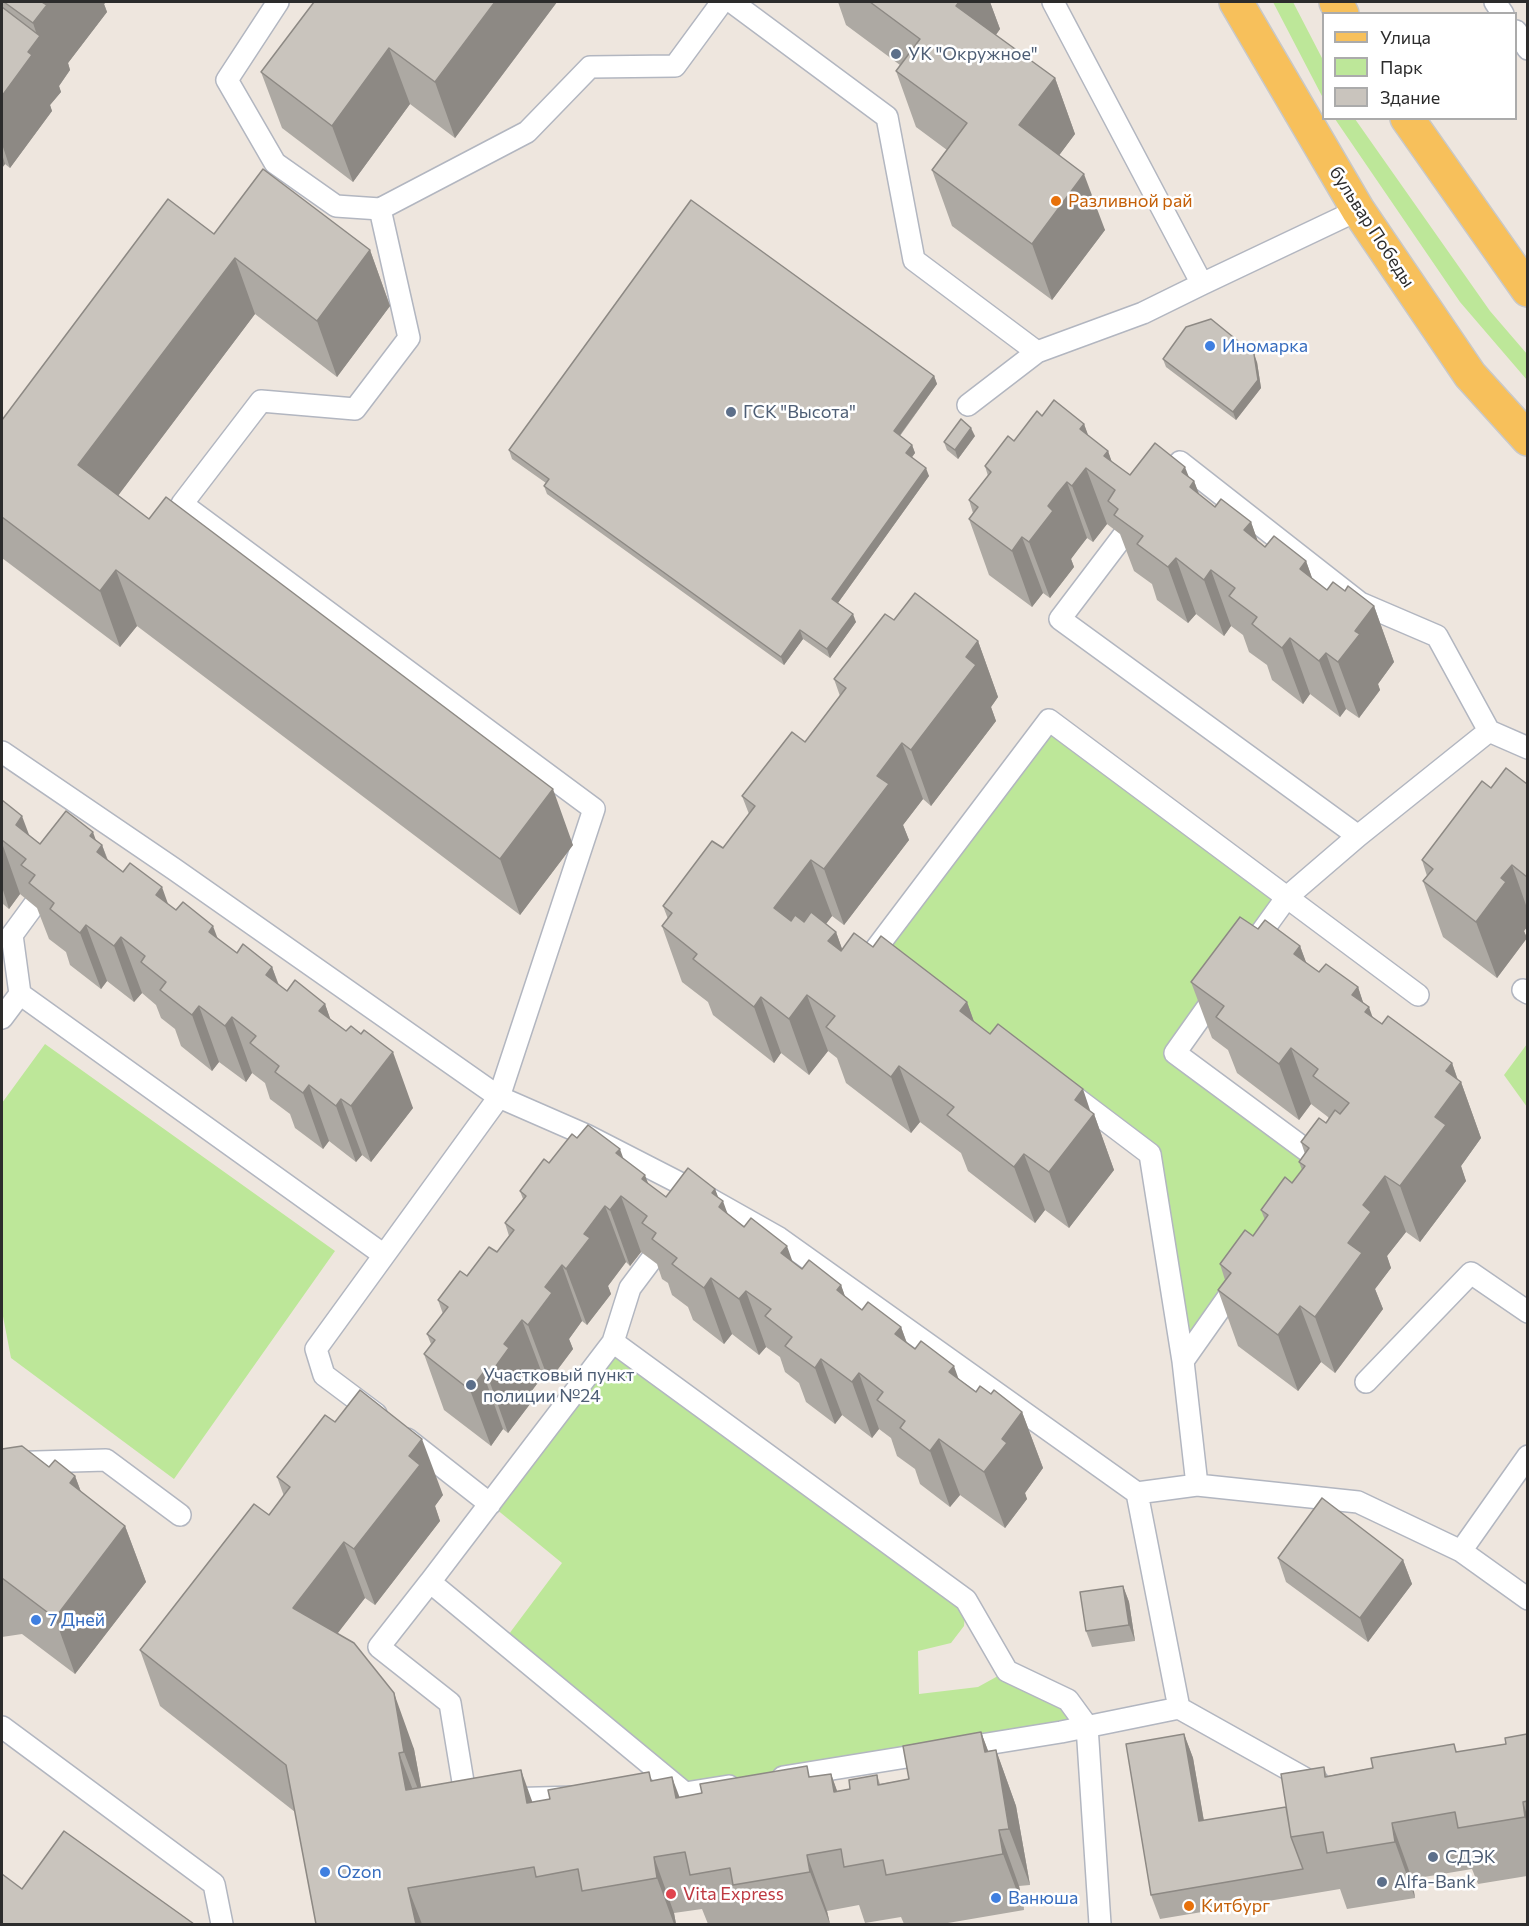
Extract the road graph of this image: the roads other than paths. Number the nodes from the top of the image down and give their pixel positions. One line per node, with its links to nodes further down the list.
1 (278, 2): 9 (lane)
2 (722, 2): 9 (lane)
3 (732, 2): 13 (lane)
4 (1053, 2): 11 (lane)
5 (1236, 2): 10 (main road, бульвар Победы)
6 (1517, 34): 7 (lane)
7 (1527, 49)
8 (1408, 120): 12 (main road)
9 (380, 209): 31 (lane)
10 (1358, 210): 11 (lane); 15 (main road, бульвар Победы)
11 (1202, 284): 13 (lane)
12 (1527, 290)
13 (1037, 352): 14 (lane)
14 (968, 405)
15 (1527, 439)
16 (1148, 503): 18 (lane)
17 (1123, 536): 22 (lane)
18 (1489, 731): 19 (lane); 22 (lane)
19 (1527, 746)
20 (2, 752): 21 (lane)
21 (101, 819): 23 (lane); 31 (lane)
22 (1358, 836): 24 (lane)
23 (88, 837)
24 (1287, 897): 26 (lane); 28 (lane); 32 (lane)
25 (34, 906): 27 (lane)
26 (902, 970)
27 (20, 994): 29 (lane); 35 (lane)
28 (1418, 995)
29 (2, 1018)
30 (1055, 1083): 40 (lane)
31 (500, 1097): 33 (lane); 35 (lane)
32 (1313, 1182)
33 (701, 1194): 34 (lane); 45 (lane)
34 (687, 1212)
35 (384, 1255): 46 (lane)
36 (651, 1260): 39 (lane)
37 (1247, 1271): 40 (lane)
38 (1527, 1312): 41 (lane)
39 (613, 1342): 46 (lane); 52 (lane)
40 (1183, 1361): 44 (lane)
41 (1366, 1382)
42 (1527, 1456): 48 (lane)
43 (2, 1462): 47 (lane)
44 (1197, 1485): 45 (lane); 48 (lane)
45 (1137, 1493): 51 (lane)
46 (490, 1504): 49 (lane)
47 (180, 1515)
48 (1461, 1551): 50 (lane)
49 (430, 1582): 55 (lane); 57 (lane)
50 (1527, 1599)
51 (1179, 1708): 52 (lane); 54 (lane)
52 (1087, 1726): 55 (lane); 59 (lane)
53 (2, 1727): 58 (lane)
54 (1336, 1779)
55 (685, 1793): 56 (lane)
56 (650, 1794)
57 (592, 1796)
58 (222, 1924)
59 (1101, 1924)

